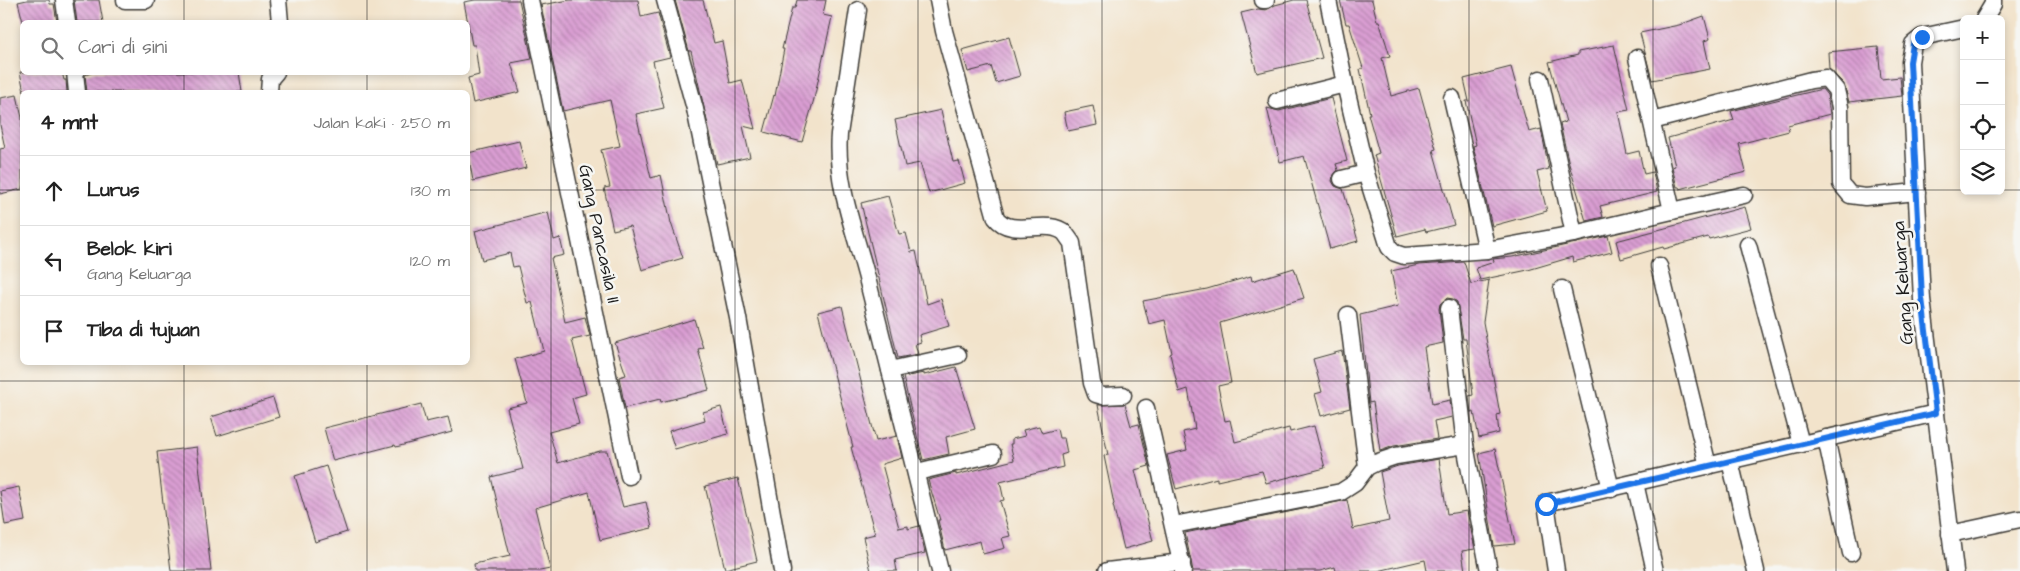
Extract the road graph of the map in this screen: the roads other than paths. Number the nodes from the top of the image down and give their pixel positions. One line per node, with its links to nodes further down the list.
1 (64, 0): 12 (street)
2 (125, 0): 3 (street)
3 (146, 0)
4 (278, 0): 13 (street)
5 (530, 0): 50 (street, Gang Pancasila II)
6 (665, 0): 59 (street)
7 (938, 0): 39 (street)
8 (1328, 0): 19 (street)
9 (1993, 0): 11 (street)
10 (858, 10): 38 (street)
11 (1986, 15)
12 (67, 20)
13 (280, 20)
14 (1960, 29): 27 (street, Gang Keluarga)
15 (1637, 58): 24 (street)
16 (74, 75): 20 (street)
17 (273, 75): 21 (street)
18 (1540, 79): 30 (street)
19 (1345, 84): 23 (street); 25 (street)
20 (77, 90)
21 (269, 90)
22 (1452, 98): 32 (street)
23 (1277, 102)
24 (1652, 121): 27 (street); 29 (street)
25 (1366, 174): 26 (street); 32 (street)
26 (1342, 179)
27 (1917, 192): 41 (street, Gang Keluarga)
28 (1744, 195): 29 (street)
29 (1672, 211): 30 (street)
30 (1574, 234): 32 (street)
31 (1748, 245): 43 (street)
32 (1487, 250)
33 (1658, 266): 47 (street)
34 (1562, 289): 52 (street)
35 (1448, 308): 44 (street)
36 (1348, 315): 48 (street)
37 (958, 355): 38 (street)
38 (890, 370): 49 (street)
39 (1123, 395)
40 (1146, 408): 54 (street)
41 (1936, 413): 42 (street); 55 (street, Gang Keluarga)
42 (1826, 438): 43 (street); 56 (street)
43 (1801, 444): 46 (street)
44 (1465, 445): 48 (street); 61 (street)
45 (992, 454): 49 (street)
46 (1730, 460): 47 (street); 64 (street)
47 (1708, 466): 51 (street)
48 (1367, 467): 54 (street)
49 (916, 472): 60 (street)
50 (629, 476)
51 (1635, 483): 52 (street); 63 (street)
52 (1611, 488): 62 (street)
53 (2020, 519): 55 (street)
54 (1174, 525): 57 (street)
55 (1950, 534): 65 (street, Gang Keluarga)
56 (1851, 553)
57 (1183, 566): 58 (street)
58 (1115, 570)
59 (782, 571)
60 (940, 571)
61 (1489, 571)
62 (1556, 571)
63 (1655, 571)
64 (1756, 571)
65 (1955, 571)

